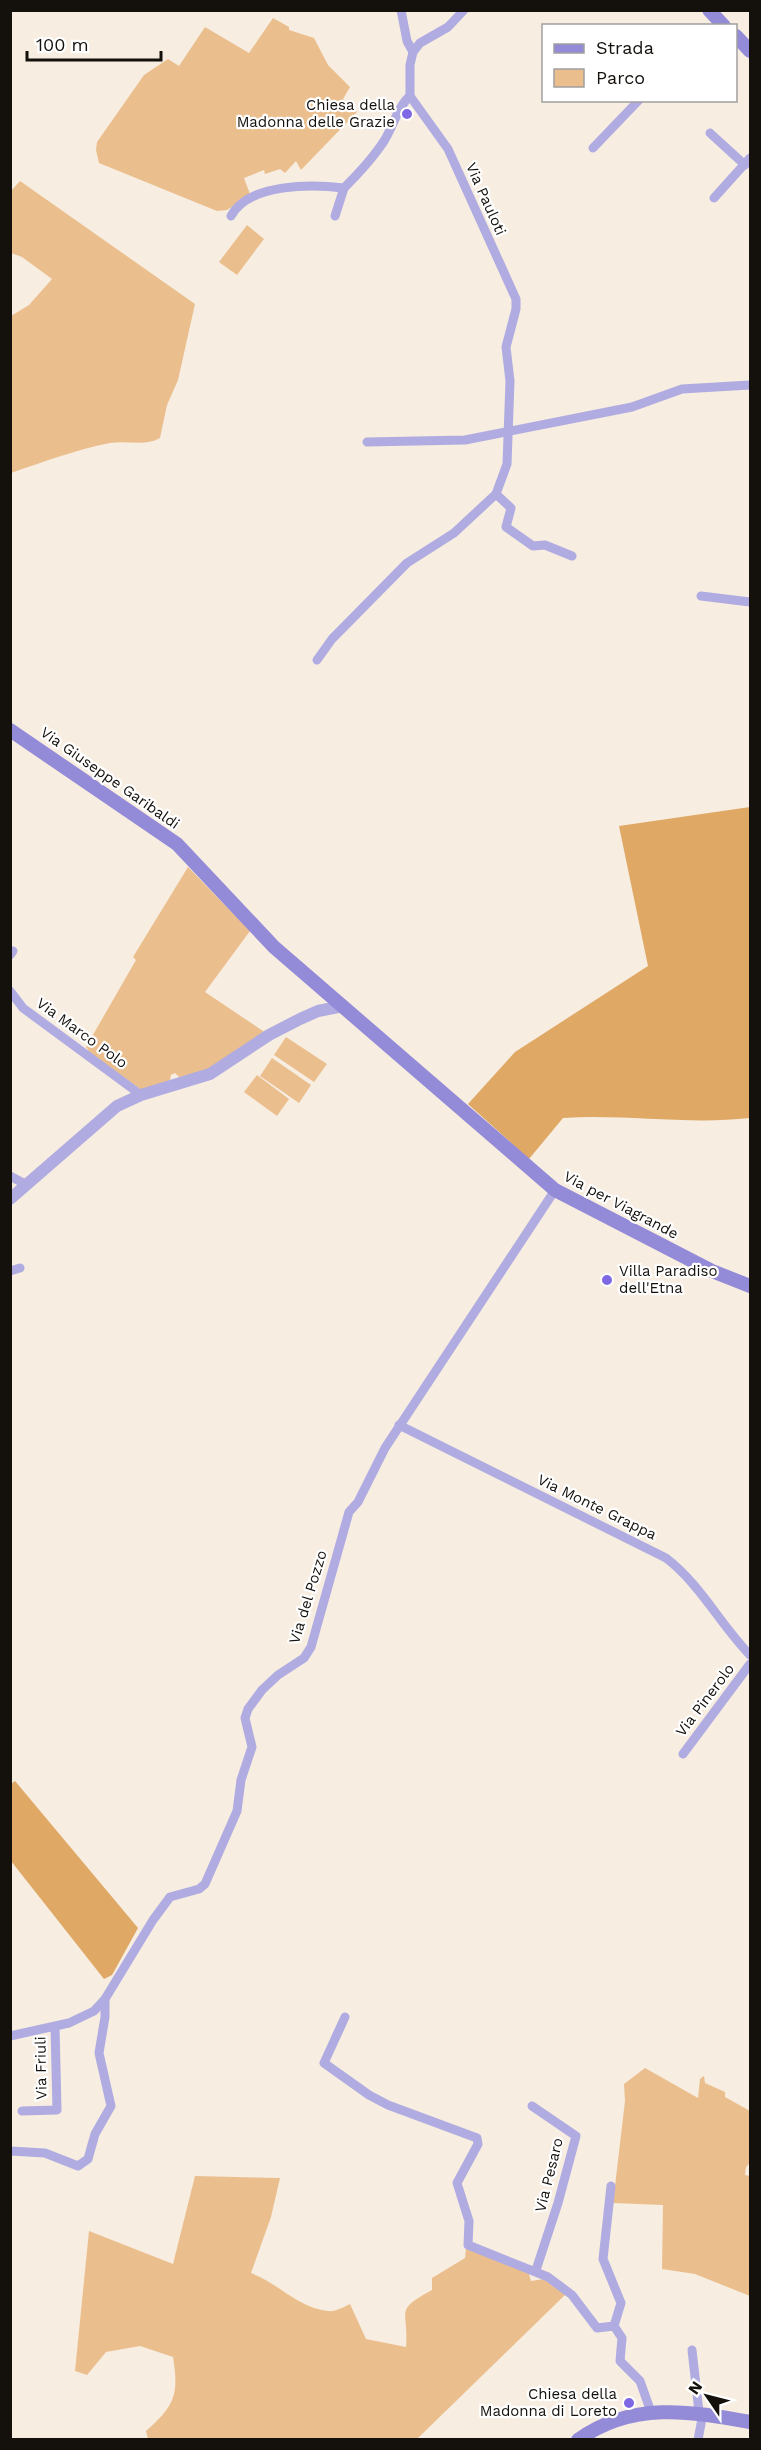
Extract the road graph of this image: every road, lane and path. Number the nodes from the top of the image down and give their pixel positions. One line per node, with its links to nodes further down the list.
1 (401, 10): 5 (street)
2 (464, 10): 5 (street)
3 (737, 38): 4 (main road)
4 (750, 51)
5 (414, 52): 6 (street)
6 (410, 96): 11 (street); 16 (street, Via Pauloti)
7 (637, 102): 9 (street)
8 (710, 133): 10 (street)
9 (593, 148)
10 (747, 162): 12 (street)
11 (344, 188): 13 (street); 14 (street)
12 (714, 198)
13 (231, 216)
14 (334, 216)
15 (750, 385): 16 (street)
16 (509, 431): 17 (street); 18 (street, Via Pauloti)
17 (367, 442)
18 (496, 494): 19 (street); 22 (street)
19 (572, 556)
20 (701, 596): 21 (street)
21 (750, 602)
22 (317, 660)
23 (10, 730): 25 (main road, Via Giuseppe Garibaldi)
24 (10, 739): 25 (main road, Via Giuseppe Garibaldi)
25 (189, 856): 27 (main road, Via Giuseppe Garibaldi)
26 (10, 991): 28 (street, Via Marco Polo)
27 (343, 1006): 28 (street); 31 (main road, Via per Viagrande)
28 (141, 1095): 30 (street)
29 (10, 1176): 30 (street)
30 (27, 1185): 32 (street)
31 (555, 1190): 33 (main road, Via per Viagrande); 34 (street, Via del Pozzo)
32 (10, 1199)
33 (750, 1286)
34 (399, 1425): 35 (street, Via Monte Grappa); 38 (street, Via del Pozzo)
35 (750, 1655)
36 (750, 1664): 37 (street, Via Pinerolo)
37 (683, 1755)
38 (105, 1999): 40 (street, Via del Pozzo); 44 (street)
39 (345, 2017): 46 (street)
40 (55, 2027): 41 (street, Via del Pozzo); 43 (street, Via Friuli)
41 (10, 2036)
42 (532, 2106): 46 (street, Via Pesaro)
43 (21, 2111)
44 (10, 2151)
45 (611, 2186): 47 (street)
46 (536, 2270): 47 (street)
47 (614, 2326): 49 (street)
48 (692, 2350): 50 (street)
49 (651, 2412): 50 (main road); 52 (main road)
50 (701, 2412): 51 (main road); 53 (street)
51 (750, 2422)
52 (578, 2439)
53 (698, 2439)

